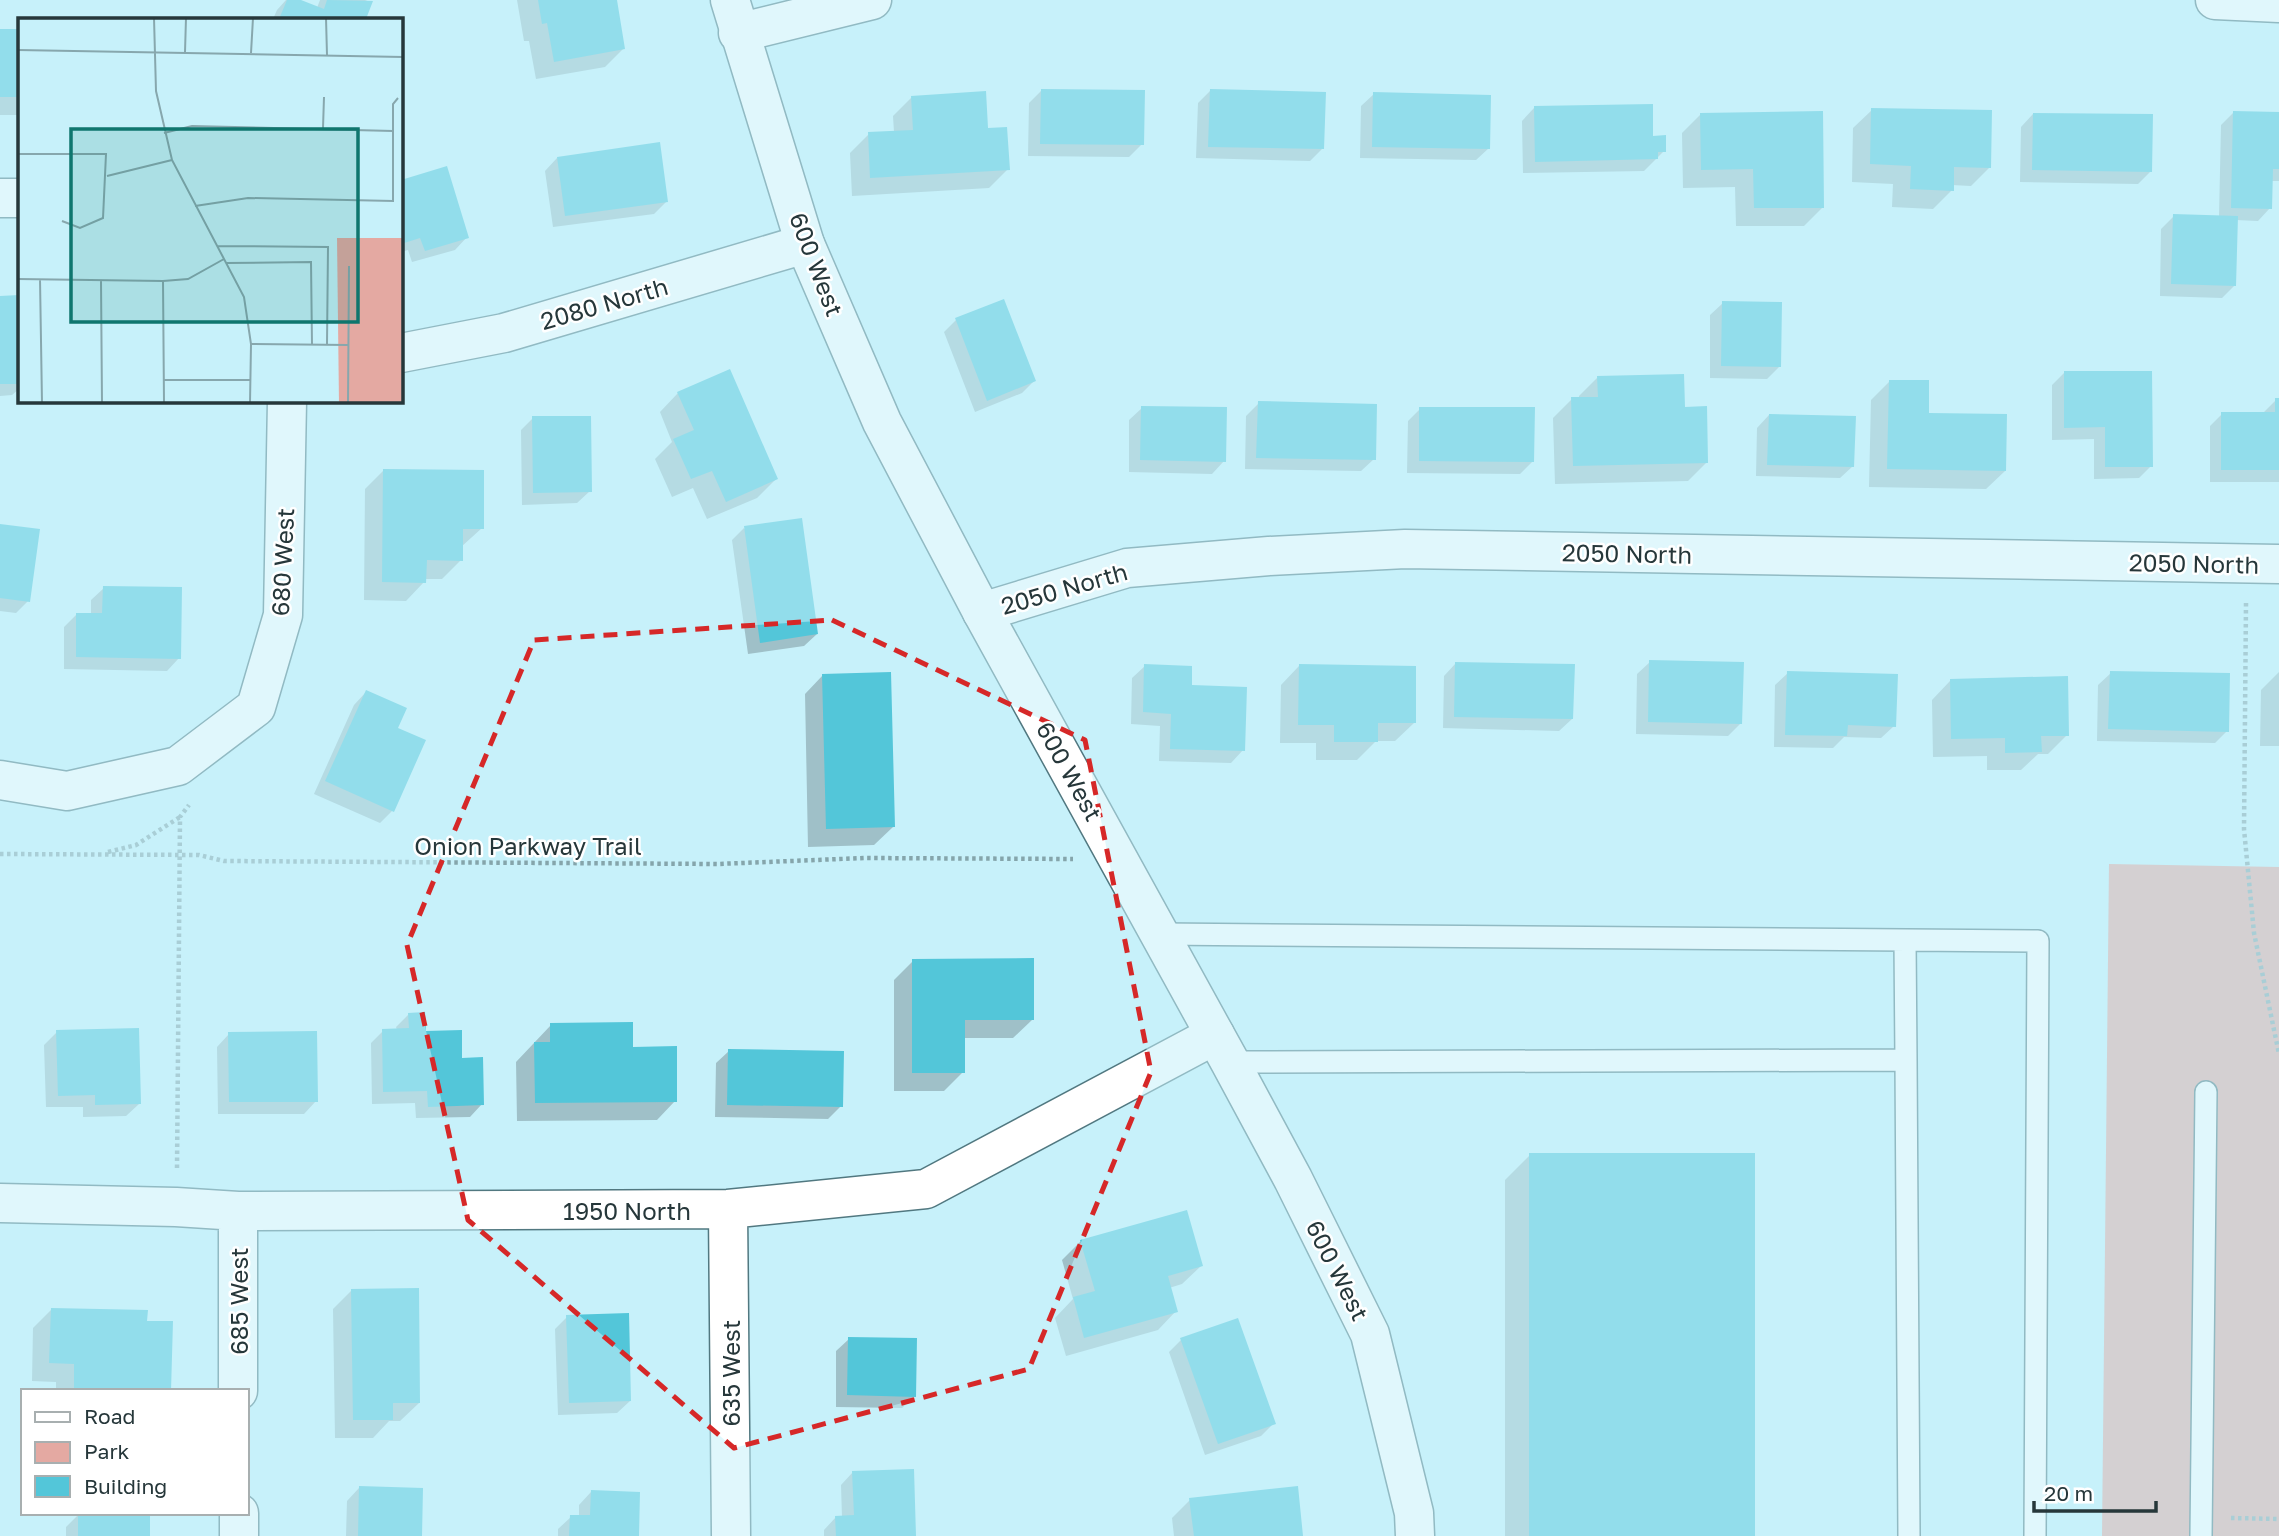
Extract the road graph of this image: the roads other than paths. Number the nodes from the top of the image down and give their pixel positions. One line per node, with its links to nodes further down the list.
1 (872, 0): 4 (street)
2 (2215, 0): 3 (street)
3 (2279, 3)
4 (734, 17): 7 (street, 600 West)
5 (0, 198): 6 (street)
6 (18, 198)
7 (805, 244): 8 (street, 2080 North); 11 (street, 600 West)
8 (402, 353)
9 (287, 402): 12 (street, 680 West)
10 (2262, 564): 11 (street, 2050 North)
11 (982, 612): 13 (street, 600 West)
12 (0, 780)
13 (1160, 934): 14 (lane); 15 (street, 600 West)
14 (1905, 940): 16 (lane); 28 (lane)
15 (1223, 1048): 16 (lane); 19 (street, 1950 North); 26 (street, 600 West)
16 (1906, 1060): 27 (lane)
17 (2206, 1092): 23 (lane)
18 (0, 1203): 20 (street, 1950 North)
19 (728, 1209): 20 (street, 1950 North); 25 (street, 635 West)
20 (237, 1211): 21 (street, 685 West)
21 (238, 1389)
22 (239, 1515): 24 (street)
23 (2201, 1527)
24 (239, 1536)
25 (731, 1536)
26 (1415, 1536)
27 (1909, 1536)
28 (2035, 1536)

